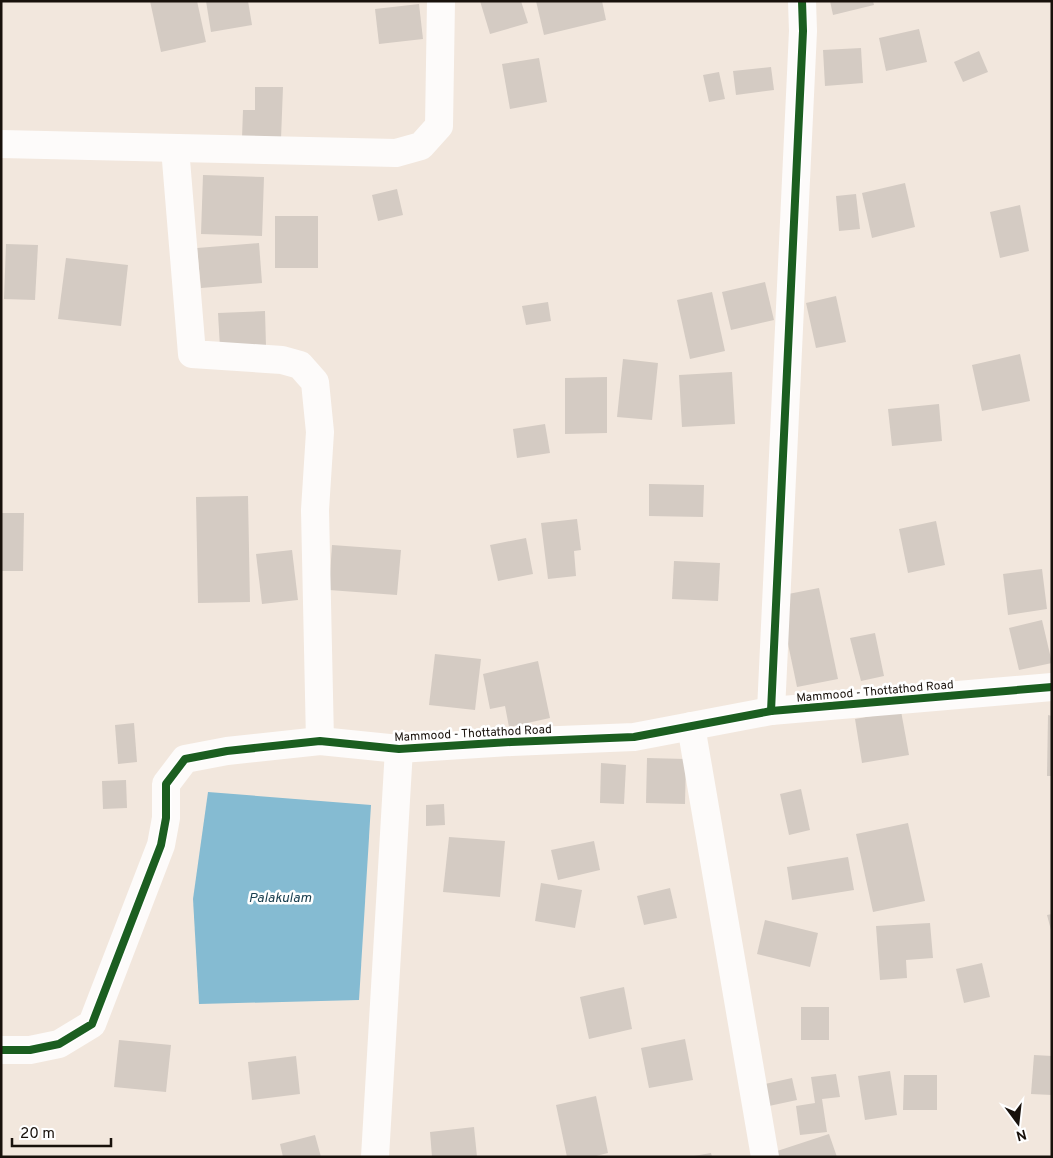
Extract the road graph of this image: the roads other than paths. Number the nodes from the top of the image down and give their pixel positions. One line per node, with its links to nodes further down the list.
1 (441, 1): 4 (street)
2 (802, 1): 6 (street)
3 (1, 144): 4 (street)
4 (175, 148): 8 (street)
5 (1052, 687): 6 (street, Mammood - Thottathod Road)
6 (771, 711): 7 (street, Mammood - Thottathod Road)
7 (691, 726): 9 (street, Mammood - Thottathod Road); 12 (street)
8 (320, 741): 9 (street, Mammood - Thottathod Road); 10 (street, Mammood - Thottathod Road)
9 (399, 749): 11 (street)
10 (1, 1050)
11 (375, 1157)
12 (765, 1157)

